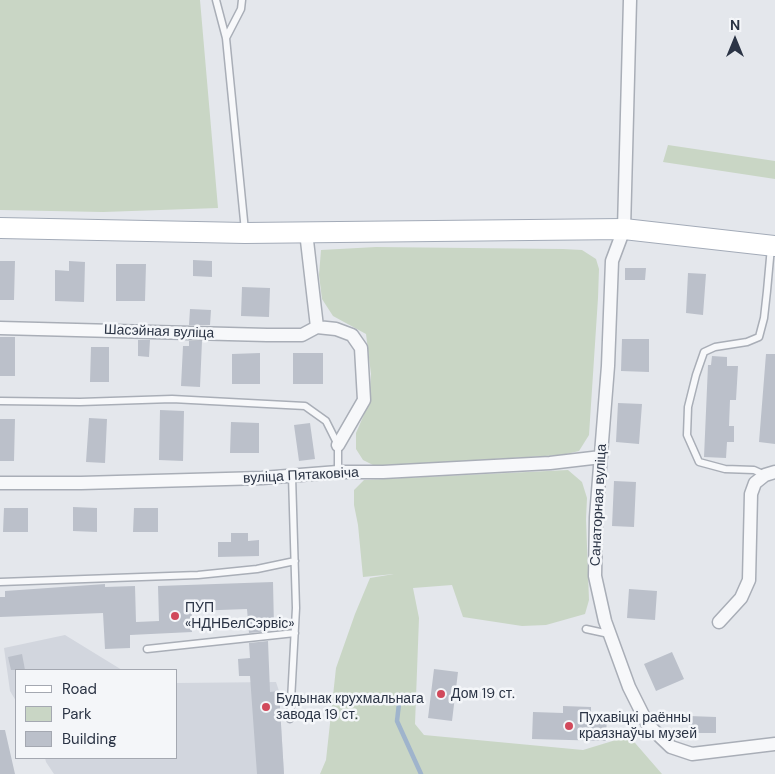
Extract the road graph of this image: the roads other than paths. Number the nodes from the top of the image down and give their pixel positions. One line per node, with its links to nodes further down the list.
1 (216, 0): 4 (lane)
2 (242, 0): 4 (lane)
3 (630, 0): 6 (street, Санаторная вуліца)
4 (226, 38): 7 (lane)
5 (0, 228): 7 (main road)
6 (624, 229): 8 (main road); 9 (main road); 14 (street, Санаторная вуліца)
7 (245, 232): 8 (main road)
8 (306, 232): 10 (street)
9 (773, 246): 16 (lane)
10 (317, 327): 11 (street, Шасэйная вуліца); 13 (street)
11 (0, 328)
12 (0, 401): 13 (lane)
13 (338, 444): 15 (lane)
14 (601, 457): 15 (street, вуліца Пятаковіча); 24 (street, Санаторная вуліца)
15 (338, 472): 17 (street, вуліца Пятаковіча)
16 (770, 473): 21 (street)
17 (292, 476): 18 (street, вуліца Пятаковіча); 19 (lane)
18 (0, 483)
19 (295, 561): 20 (lane); 23 (lane)
20 (0, 582)
21 (719, 622)
22 (586, 629): 24 (lane)
23 (295, 633): 25 (lane); 26 (lane)
24 (610, 634): 27 (street, Санаторная вуліца)
25 (148, 649)
26 (290, 719)
27 (775, 744)

